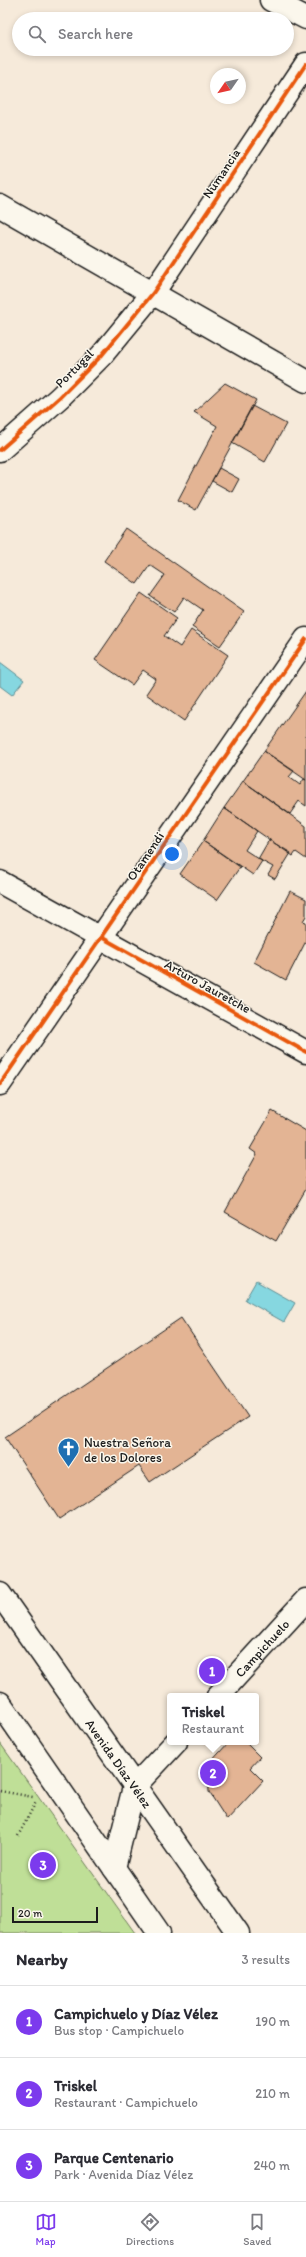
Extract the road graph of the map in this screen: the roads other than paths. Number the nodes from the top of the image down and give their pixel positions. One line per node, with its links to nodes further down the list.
1 (271, 0): 2 (street)
2 (306, 18)
3 (306, 64): 5 (street, Numancia)
4 (0, 206): 5 (street)
5 (153, 293): 6 (street); 7 (street, Portugal)
6 (306, 381)
7 (0, 450)
8 (306, 639): 10 (street, Otamendi)
9 (0, 882): 10 (street, Arturo Jauretche)
10 (101, 937): 11 (street, Arturo Jauretche); 12 (street, Otamendi)
11 (306, 1052)
12 (0, 1084)
13 (0, 1594): 18 (street, Avenida Díaz Vélez)
14 (306, 1600): 15 (street, Campichuelo)
15 (221, 1693)
16 (0, 1703): 19 (street)
17 (173, 1745): 18 (street)
18 (134, 1786): 19 (street); 21 (street, Avenida Díaz Vélez)
19 (114, 1868): 20 (street)
20 (159, 1933)
21 (238, 1933)

